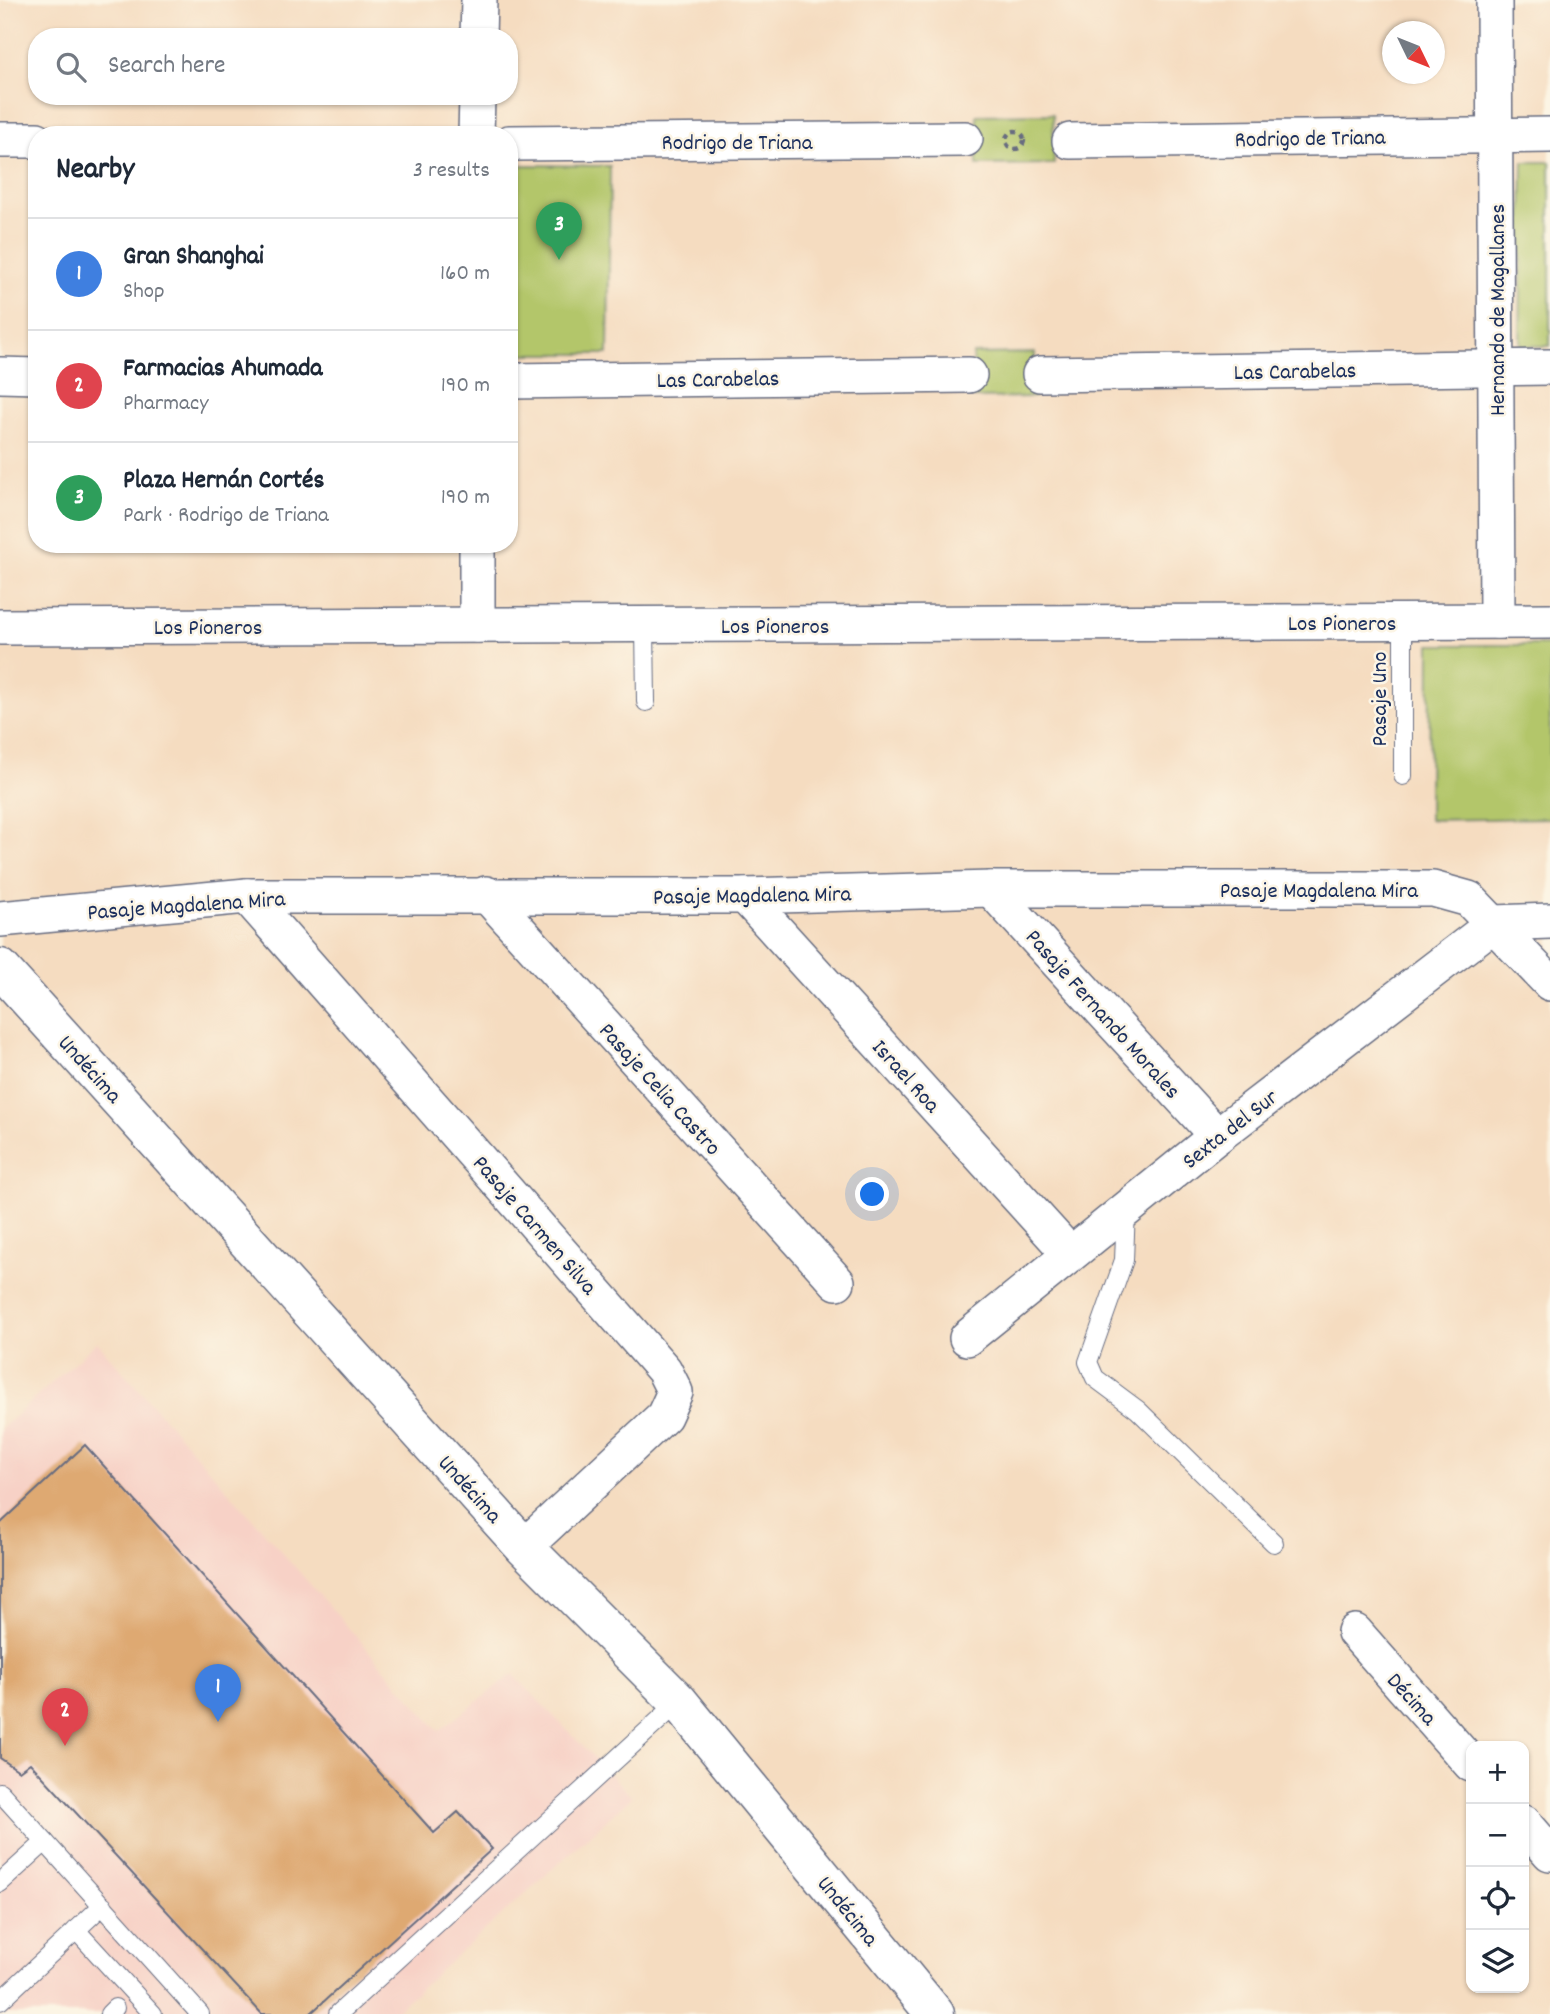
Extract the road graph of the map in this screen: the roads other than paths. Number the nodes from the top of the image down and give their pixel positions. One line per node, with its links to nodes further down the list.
1 (478, 0): 3 (street)
2 (1494, 0): 6 (street, Hernando de Magallanes)
3 (478, 28)
4 (477, 105): 5 (street)
5 (476, 126)
6 (1495, 135): 7 (street, Rodrigo de Triana); 11 (street, Rodrigo de Triana); 13 (street, Hernando de Magallanes)
7 (1550, 135)
8 (965, 139): 12 (street, Rodrigo de Triana)
9 (0, 140): 10 (street)
10 (28, 140)
11 (1070, 141)
12 (518, 143)
13 (1497, 366): 14 (street, Las Carabelas); 15 (street, Las Carabelas); 22 (street, Hernando de Magallanes)
14 (1550, 366)
15 (1040, 374)
16 (0, 375): 18 (street)
17 (969, 375): 19 (street, Las Carabelas)
18 (28, 376)
19 (518, 381)
20 (477, 553): 24 (street)
21 (1403, 621): 22 (street, Los Pioneros); 25 (street, Los Pioneros); 28 (lane, Pasaje Uno)
22 (1497, 621): 23 (street, Los Pioneros)
23 (1550, 621)
24 (477, 625): 25 (street, Los Pioneros); 26 (street, Los Pioneros)
25 (645, 625): 27 (lane)
26 (0, 627)
27 (646, 702)
28 (1403, 776)
29 (992, 890): 32 (street, Pasaje Magdalena Mira); 35 (street, Pasaje Magdalena Mira); 38 (street, Pasaje Fernando Morales)
30 (486, 894): 31 (street, Pasaje Magdalena Mira); 32 (street, Pasaje Magdalena Mira); 41 (street, Pasaje Celia Castro)
31 (247, 896): 33 (street, Pasaje Magdalena Mira); 44 (street, Pasaje Carmen Silva)
32 (745, 896): 40 (street, Israel Roa)
33 (0, 919)
34 (1550, 921): 35 (street)
35 (1495, 923): 37 (street, Pasaje Magdalena Mira); 38 (street, Sexta del Sur)
36 (0, 968): 44 (street, Undécima)
37 (1550, 982)
38 (1217, 1136): 39 (street, Sexta del Sur)
39 (1126, 1209): 40 (street, Sexta del Sur); 43 (lane)
40 (1070, 1254): 42 (street, Sexta del Sur)
41 (837, 1282)
42 (967, 1338)
43 (1274, 1543)
44 (524, 1547): 46 (street, Undécima)
45 (1354, 1632): 47 (street, Décima)
46 (679, 1702): 58 (lane); 59 (street, Undécima)
47 (1466, 1758)
48 (0, 1792): 50 (lane)
49 (1529, 1830): 51 (street)
50 (45, 1842): 52 (lane); 53 (lane)
51 (1550, 1853)
52 (0, 1883)
53 (103, 1905): 54 (lane); 57 (lane)
54 (76, 1930): 55 (lane); 56 (lane)
55 (0, 2001)
56 (153, 2014)
57 (200, 2014)
58 (338, 2014)
59 (935, 2014)

